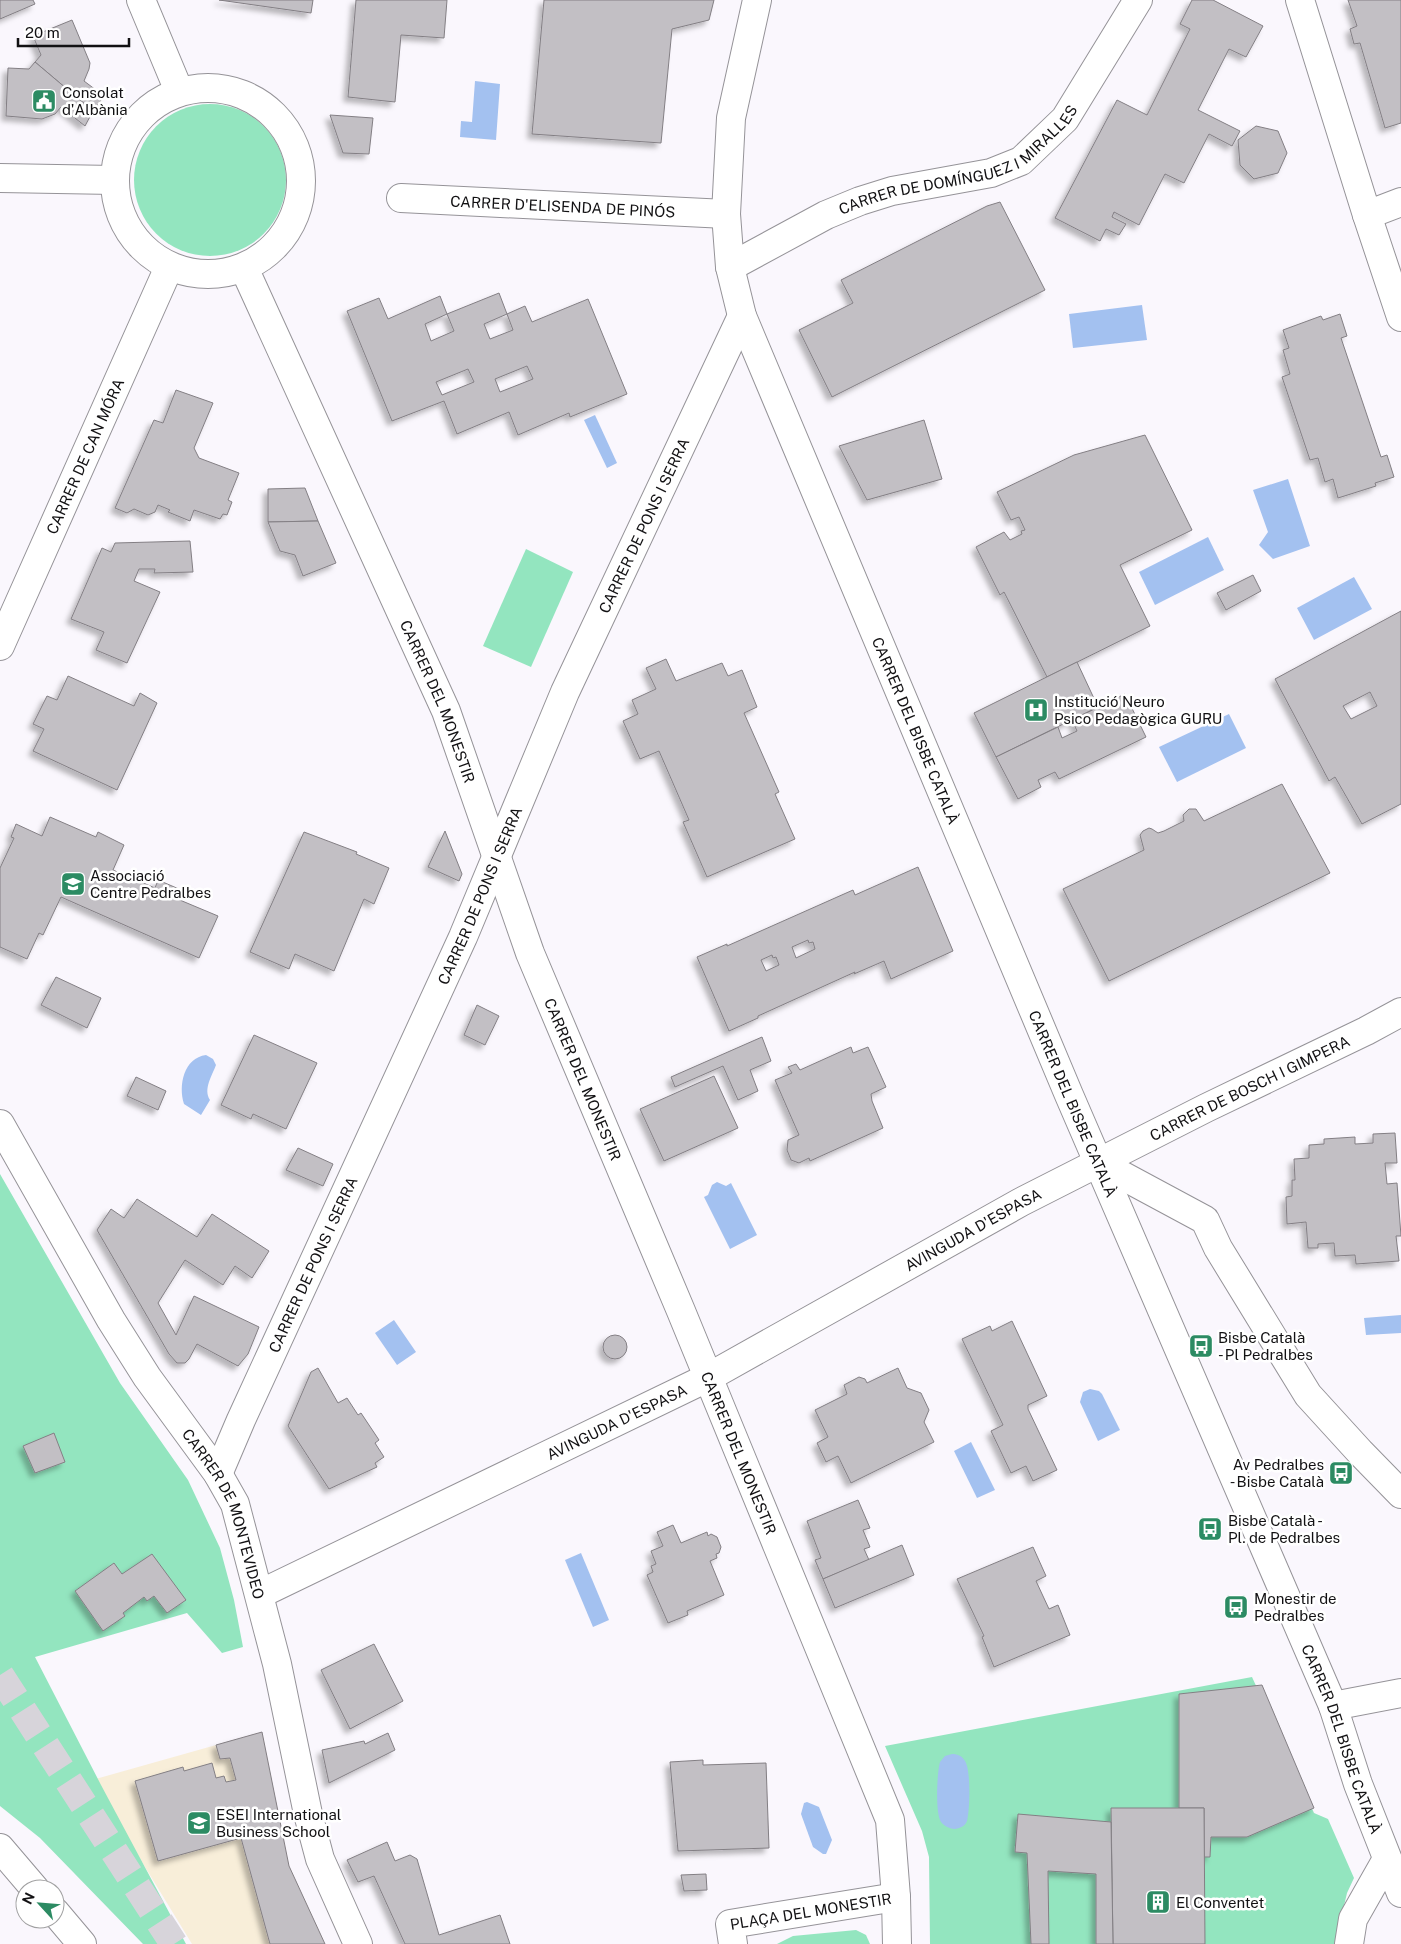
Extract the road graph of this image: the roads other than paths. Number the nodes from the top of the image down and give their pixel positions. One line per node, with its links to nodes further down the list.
1 (140, 0): 5 (street)
2 (757, 0): 10 (street, CARRER DEL BISBE CATALÀ)
3 (1138, 0): 13 (street, CARRER DE DOMÍNGUEZ I MIRALLES)
4 (1300, 0): 11 (street)
5 (179, 91): 7 (street); 14 (street)
6 (0, 178): 7 (street)
7 (114, 180): 12 (street)
8 (401, 198): 10 (street, CARRER D'ELISENDA DE PINÓS)
9 (1401, 202): 11 (street)
10 (726, 214): 13 (street, CARRER DEL BISBE CATALÀ)
11 (1367, 215): 16 (street)
12 (169, 267): 14 (street); 17 (street, CARRER DE CAN MÓRA)
13 (730, 267): 15 (street, CARRER DEL BISBE CATALÀ)
14 (244, 268): 18 (street, CARRER DEL MONESTIR)
15 (742, 316): 18 (street, CARRER DE PONS I SERRA); 21 (street, CARRER DEL BISBE CATALÀ)
16 (1401, 316)
17 (0, 646)
18 (496, 856): 22 (street, CARRER DEL MONESTIR); 23 (street, CARRER DE PONS I SERRA)
19 (1401, 1012): 21 (street, CARRER DE BOSCH I GIMPERA)
20 (0, 1124): 23 (street, CARRER DE MONTEVIDEO)
21 (1099, 1163): 22 (street, AVINGUDA D'ESPASA); 24 (street); 27 (street, CARRER DEL BISBE CATALÀ)
22 (707, 1378): 25 (street, AVINGUDA D'ESPASA); 32 (street, CARRER DEL MONESTIR)
23 (218, 1474): 25 (street, CARRER DE MONTEVIDEO)
24 (1401, 1494)
25 (260, 1594): 35 (street, CARRER DE MONTEVIDEO)
26 (1401, 1693): 27 (street)
27 (1333, 1706): 29 (street, CARRER DEL BISBE CATALÀ)
28 (0, 1848): 30 (street)
29 (1387, 1859): 31 (street, CARRER DEL BISBE CATALÀ); 38 (street)
30 (26, 1879)
31 (1401, 1893)
32 (896, 1897): 36 (street, PLAÇA DEL MONESTIR); 37 (street, PLAÇA DEL MONESTIR)
33 (65, 1924): 34 (street)
34 (82, 1944)
35 (358, 1944)
36 (733, 1944)
37 (897, 1944)
38 (1348, 1944)

